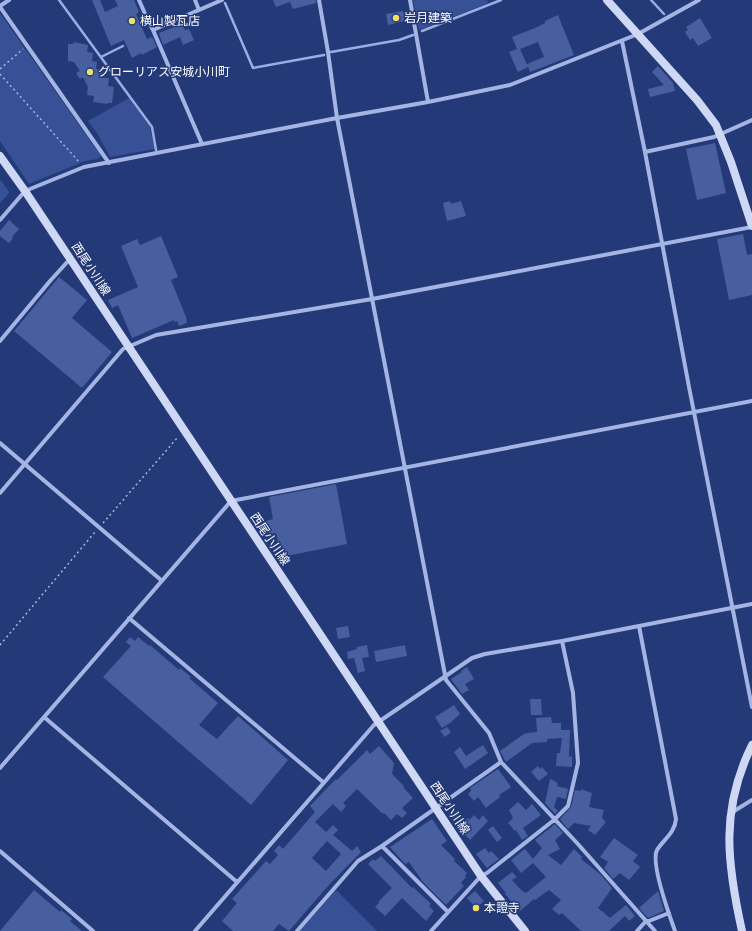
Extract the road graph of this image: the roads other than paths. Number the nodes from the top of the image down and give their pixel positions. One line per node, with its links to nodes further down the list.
1 (9, 0): 9 (street)
2 (139, 0): 11 (street)
3 (195, 0): 10 (street)
4 (222, 0): 10 (street)
5 (319, 0): 15 (street)
6 (410, 0): 14 (street)
7 (607, 0): 12 (main road)
8 (699, 0): 12 (street)
9 (0, 6): 21 (street)
10 (200, 10): 11 (street)
11 (154, 30): 18 (street)
12 (638, 34): 13 (street); 17 (main road)
13 (622, 41): 14 (street); 19 (street)
14 (428, 102): 15 (street)
15 (337, 118): 18 (street); 27 (street)
16 (752, 120): 17 (street)
17 (721, 135): 19 (street); 24 (main road)
18 (202, 144): 21 (street)
19 (645, 152): 25 (street)
20 (0, 156): 22 (main road, 西尾小川線)
21 (109, 163): 22 (street)
22 (25, 191): 23 (street); 26 (main road, 西尾小川線)
23 (0, 220)
24 (752, 227): 25 (street)
25 (662, 245): 27 (street); 31 (street)
26 (70, 260): 28 (street); 29 (main road, 西尾小川線)
27 (372, 299): 29 (street); 34 (street)
28 (0, 341)
29 (128, 346): 33 (street); 36 (main road, 西尾小川線)
30 (752, 401): 31 (street)
31 (694, 412): 34 (street); 39 (street)
32 (0, 443): 33 (street)
33 (25, 464): 35 (street); 37 (street)
34 (404, 467): 36 (street); 43 (street)
35 (0, 493)
36 (231, 500): 37 (street); 46 (main road, 西尾小川線)
37 (161, 580): 40 (street)
38 (752, 604): 39 (street)
39 (732, 608): 41 (street); 44 (street)
40 (129, 618): 45 (street); 50 (street)
41 (639, 626): 42 (street); 60 (street)
42 (562, 641): 43 (street); 54 (street)
43 (445, 676): 46 (street); 48 (street)
44 (752, 707)
45 (44, 717): 49 (street); 58 (street)
46 (378, 721): 50 (street); 52 (main road, 西尾小川線)
47 (752, 745): 53 (main road)
48 (501, 762): 52 (street); 54 (street)
49 (0, 768)
50 (323, 782): 58 (street)
51 (752, 800): 53 (street)
52 (435, 808): 55 (street); 57 (main road, 西尾小川線)
53 (731, 813): 70 (main road)
54 (554, 820): 57 (street); 61 (street)
55 (382, 846): 59 (street); 64 (street)
56 (0, 851): 62 (street)
57 (481, 876): 59 (street); 66 (main road, 西尾小川線)
58 (237, 882): 63 (street)
59 (448, 912): 65 (street)
60 (669, 913): 61 (street); 69 (street)
61 (646, 921): 67 (street); 68 (street)
62 (93, 931)
63 (195, 931)
64 (297, 931)
65 (432, 931)
66 (525, 931)
67 (637, 931)
68 (655, 931)
69 (675, 931)
70 (742, 931)

